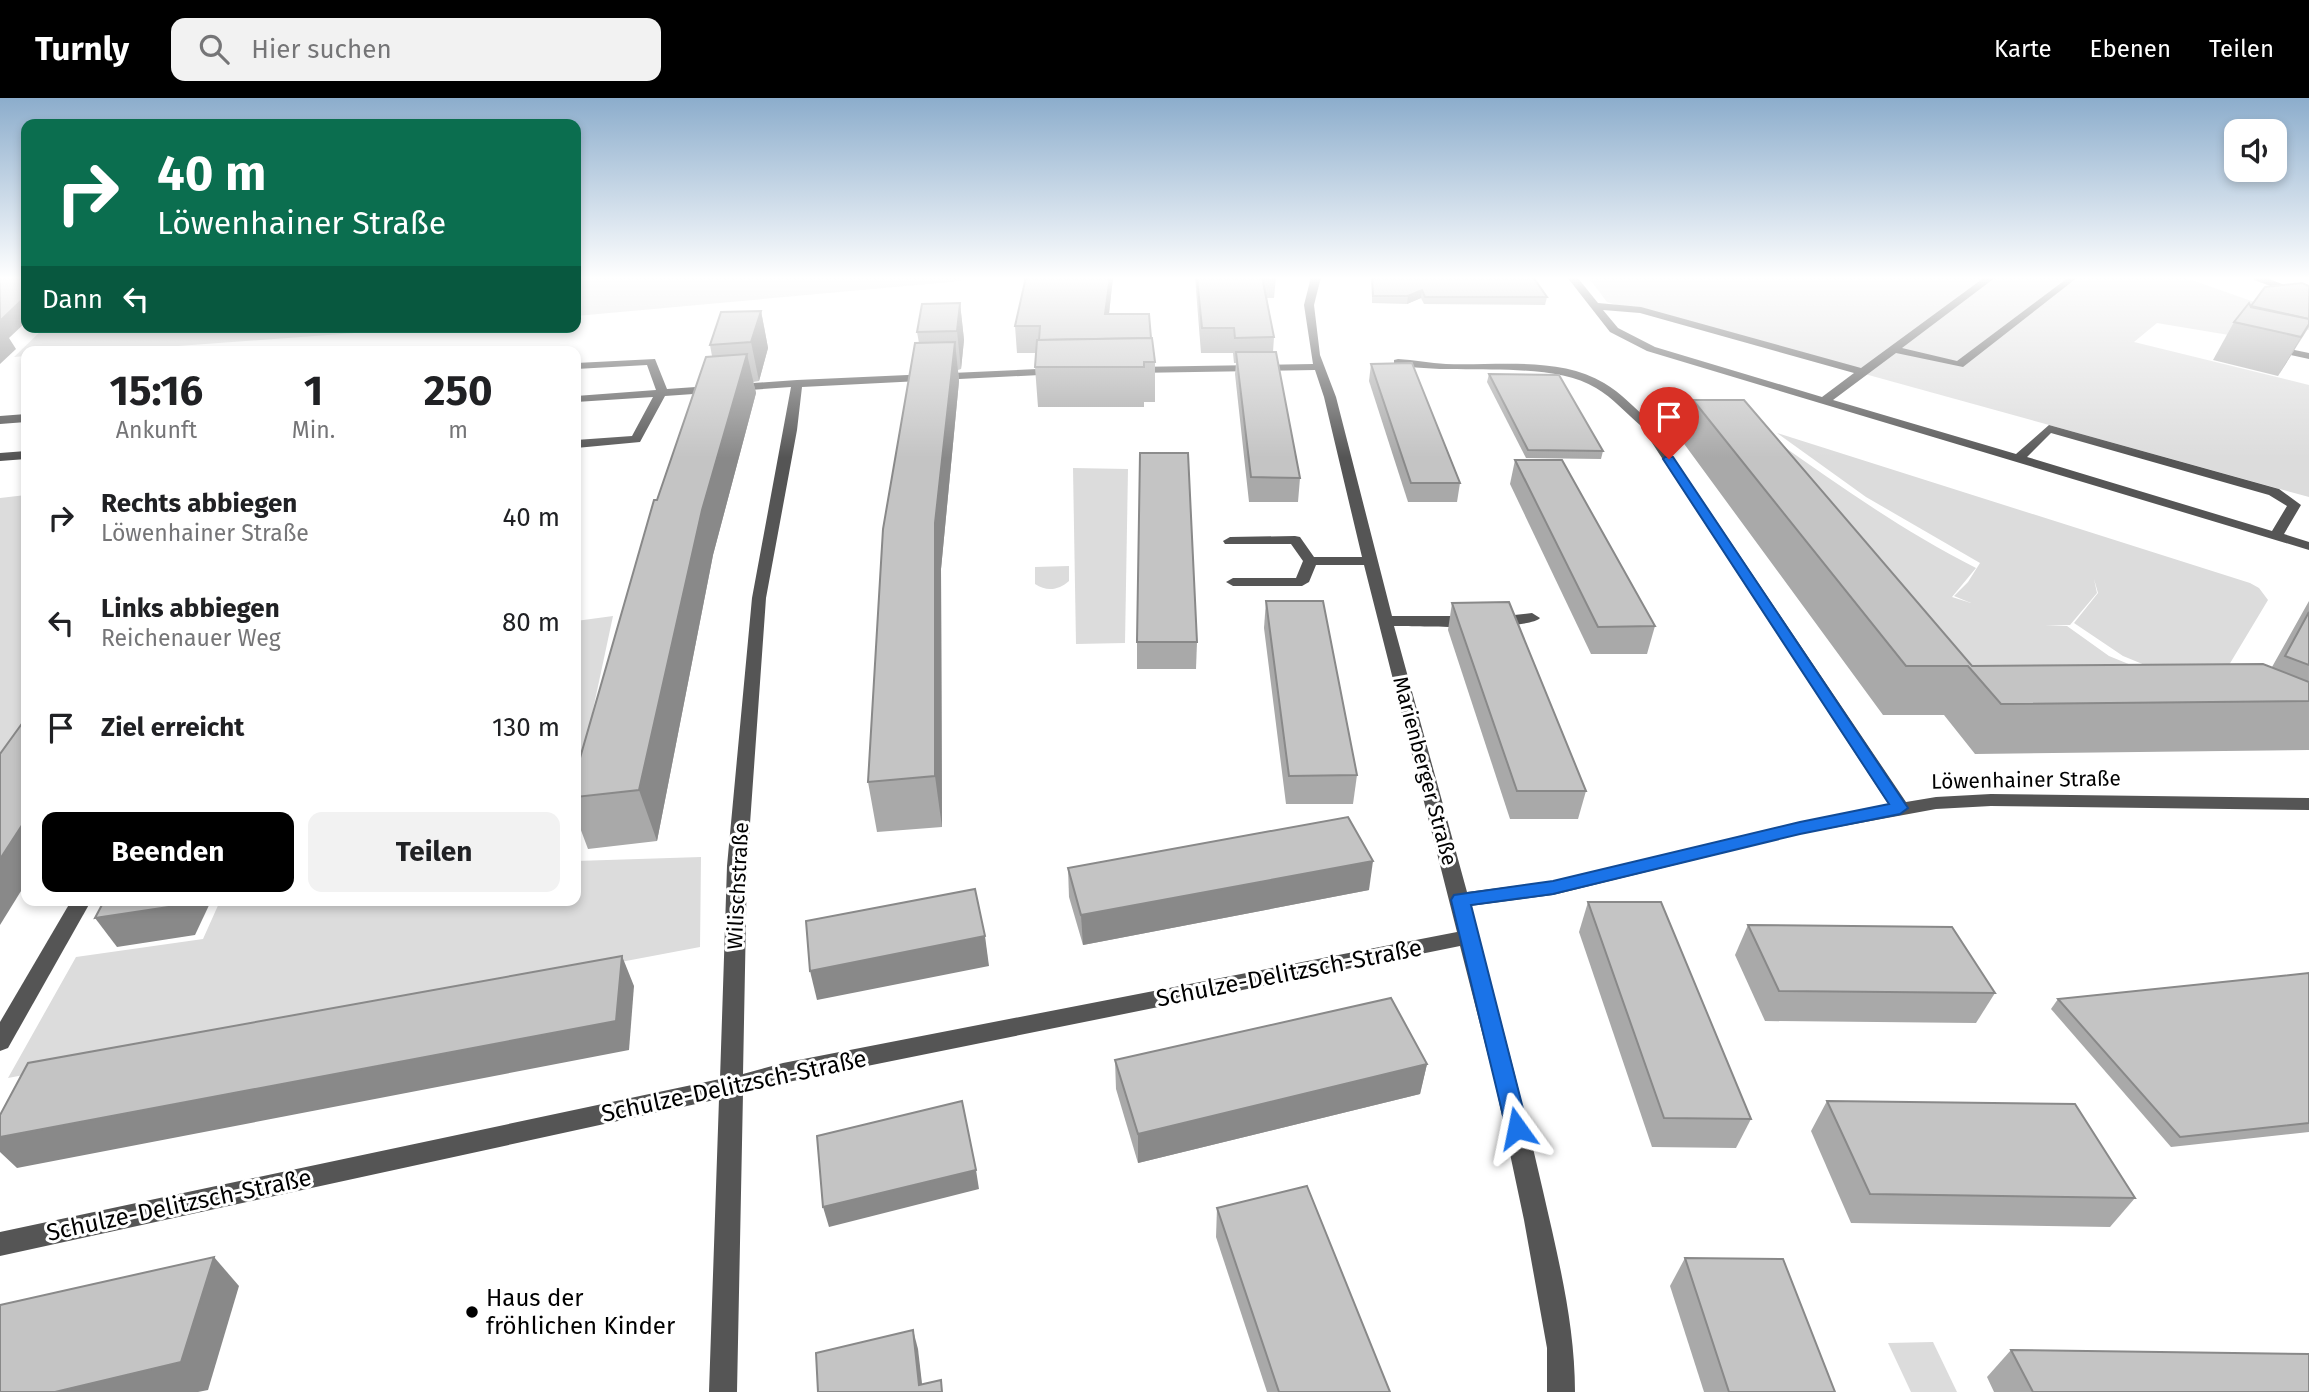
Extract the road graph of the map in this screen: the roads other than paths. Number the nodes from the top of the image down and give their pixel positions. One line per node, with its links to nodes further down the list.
1 (1314, 337): 11 (street, Marienberger Straße)
2 (1627, 337): 18 (street)
3 (1739, 337): 14 (street)
4 (1909, 337): 7 (street)
5 (1995, 337): 7 (street)
6 (2260, 345): 8 (street)
7 (1893, 349): 14 (street)
8 (2309, 356)
9 (1398, 362): 34 (street)
10 (581, 366): 16 (street)
11 (1318, 367): 12 (street); 29 (street, Marienberger Straße)
12 (1122, 370)
13 (1066, 371): 15 (street)
14 (1862, 372): 18 (street)
15 (797, 383): 16 (street); 39 (street, Wilischstraße)
16 (662, 392): 17 (street); 21 (street)
17 (581, 399)
18 (1824, 401): 24 (street)
19 (21, 418): 20 (street)
20 (0, 420)
21 (581, 444)
22 (21, 455): 23 (street)
23 (0, 457)
24 (2018, 459): 25 (street); 25 (street)
25 (2276, 536): 27 (street)
26 (1230, 541): 28 (street)
27 (2309, 546)
28 (1310, 561): 29 (street); 30 (street)
29 (1370, 561): 32 (street, Marienberger Straße)
30 (1233, 582)
31 (1532, 618): 32 (street)
32 (1385, 621): 35 (street, Marienberger Straße)
33 (2309, 804): 34 (street, Löwenhainer Straße)
34 (1900, 808): 35 (street, Löwenhainer Straße)
35 (1460, 900): 37 (street, Marienberger Straße)
36 (79, 906): 38 (street)
37 (1469, 937): 39 (street, Schulze-Delitzsch-Straße); 42 (street, Marienberger Straße)
38 (0, 1042)
39 (729, 1087): 40 (street, Schulze-Delitzsch-Straße); 41 (street, Wilischstraße)
40 (0, 1244)
41 (723, 1392)
42 (1561, 1392)

